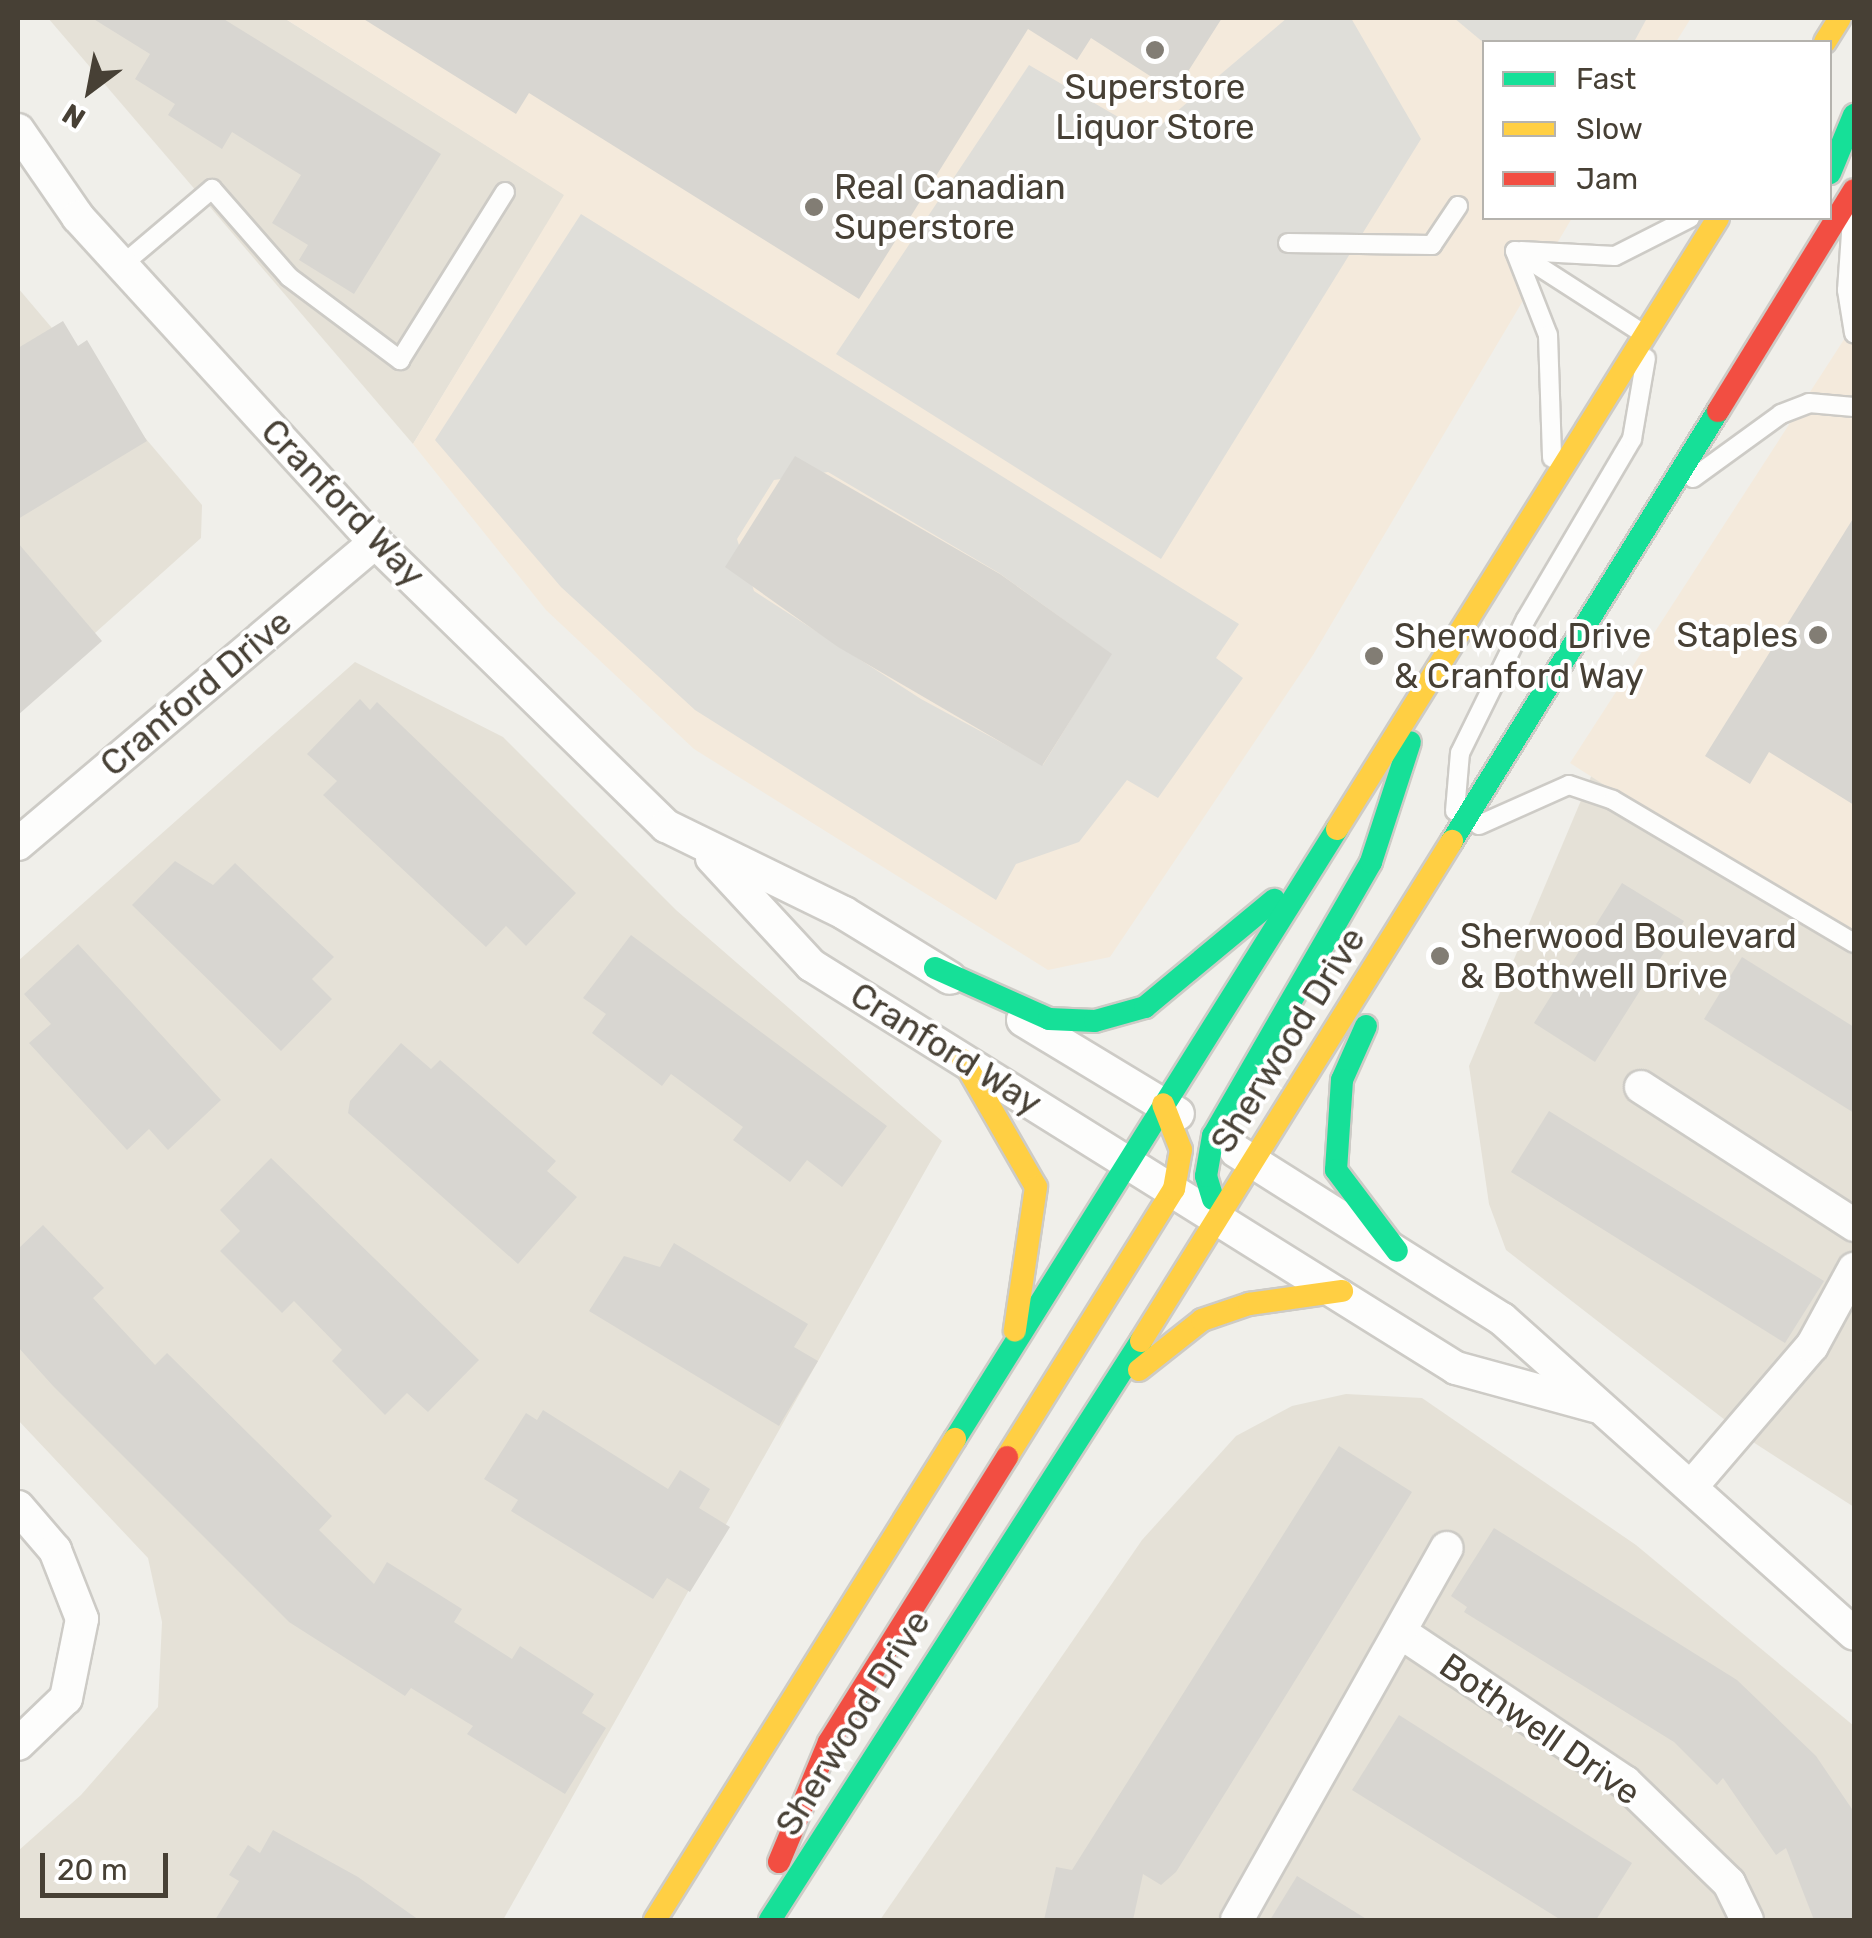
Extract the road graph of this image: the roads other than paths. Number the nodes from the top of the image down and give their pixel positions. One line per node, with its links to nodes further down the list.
1 (1840, 18): 2 (main road)
2 (1826, 40)
3 (1854, 114): 5 (main road)
4 (18, 130): 15 (street, Cranford Way)
5 (1832, 168)
6 (1854, 190): 18 (main road, Sherwood Drive)
7 (505, 192): 15 (lane)
8 (1854, 200): 16 (lane)
9 (1458, 206): 13 (lane)
10 (1686, 220): 14 (lane)
11 (1717, 220): 17 (main road, Sherwood Drive)
12 (1811, 220): 18 (main road)
13 (1288, 243)
14 (1515, 251): 17 (lane); 20 (lane)
15 (122, 265): 22 (street, Cranford Way)
16 (1854, 333)
17 (1644, 334): 20 (main road, Sherwood Drive); 24 (lane)
18 (1766, 335): 21 (main road, Sherwood Drive)
19 (1854, 407): 21 (lane)
20 (1551, 483): 23 (main road, Sherwood Drive)
21 (1670, 490): 24 (main road, Sherwood Drive)
22 (375, 542): 25 (street, Cranford Drive); 26 (street, Cranford Way)
23 (1431, 676): 27 (main road, Sherwood Drive); 34 (main road)
24 (1453, 841): 28 (lane); 30 (main road, Sherwood Drive)
25 (18, 844)
26 (700, 845): 29 (street, Cranford Way); 31 (street, Cranford Way)
27 (1310, 868): 29 (main road); 33 (main road, Sherwood Drive)
28 (1854, 943)
29 (935, 968): 33 (street, Cranford Way)
30 (1368, 977): 36 (main road, Sherwood Drive); 40 (main road)
31 (963, 1060): 35 (street, Cranford Way); 43 (main road)
32 (1640, 1087): 39 (street)
33 (1163, 1104): 34 (street, Cranford Way); 35 (main road, Sherwood Drive); 37 (main road)
34 (1213, 1136): 36 (street, Cranford Way); 38 (main road)
35 (1128, 1161): 37 (street, Cranford Way); 43 (main road, Sherwood Drive)
36 (1254, 1163): 38 (main road, Sherwood Drive); 40 (street)
37 (1174, 1188): 38 (street, Cranford Way); 53 (main road)
38 (1222, 1216): 42 (street); 46 (main road, Sherwood Drive)
39 (1854, 1225)
40 (1397, 1251): 44 (street)
41 (1854, 1269): 45 (street)
42 (1342, 1291): 44 (street); 46 (main road)
43 (1011, 1357): 52 (main road, Sherwood Drive)
44 (1604, 1408): 45 (street)
45 (1691, 1487): 50 (street)
46 (1038, 1499): 54 (main road, Sherwood Drive)
47 (18, 1507): 51 (street)
48 (1447, 1548): 49 (street, Bothwell Drive)
49 (1403, 1634): 55 (street, Bothwell Drive); 56 (street, Bothwell Drive)
50 (1854, 1634)
51 (18, 1744)
52 (655, 1920)
53 (755, 1920)
54 (770, 1920)
55 (1237, 1920)
56 (1748, 1920)

